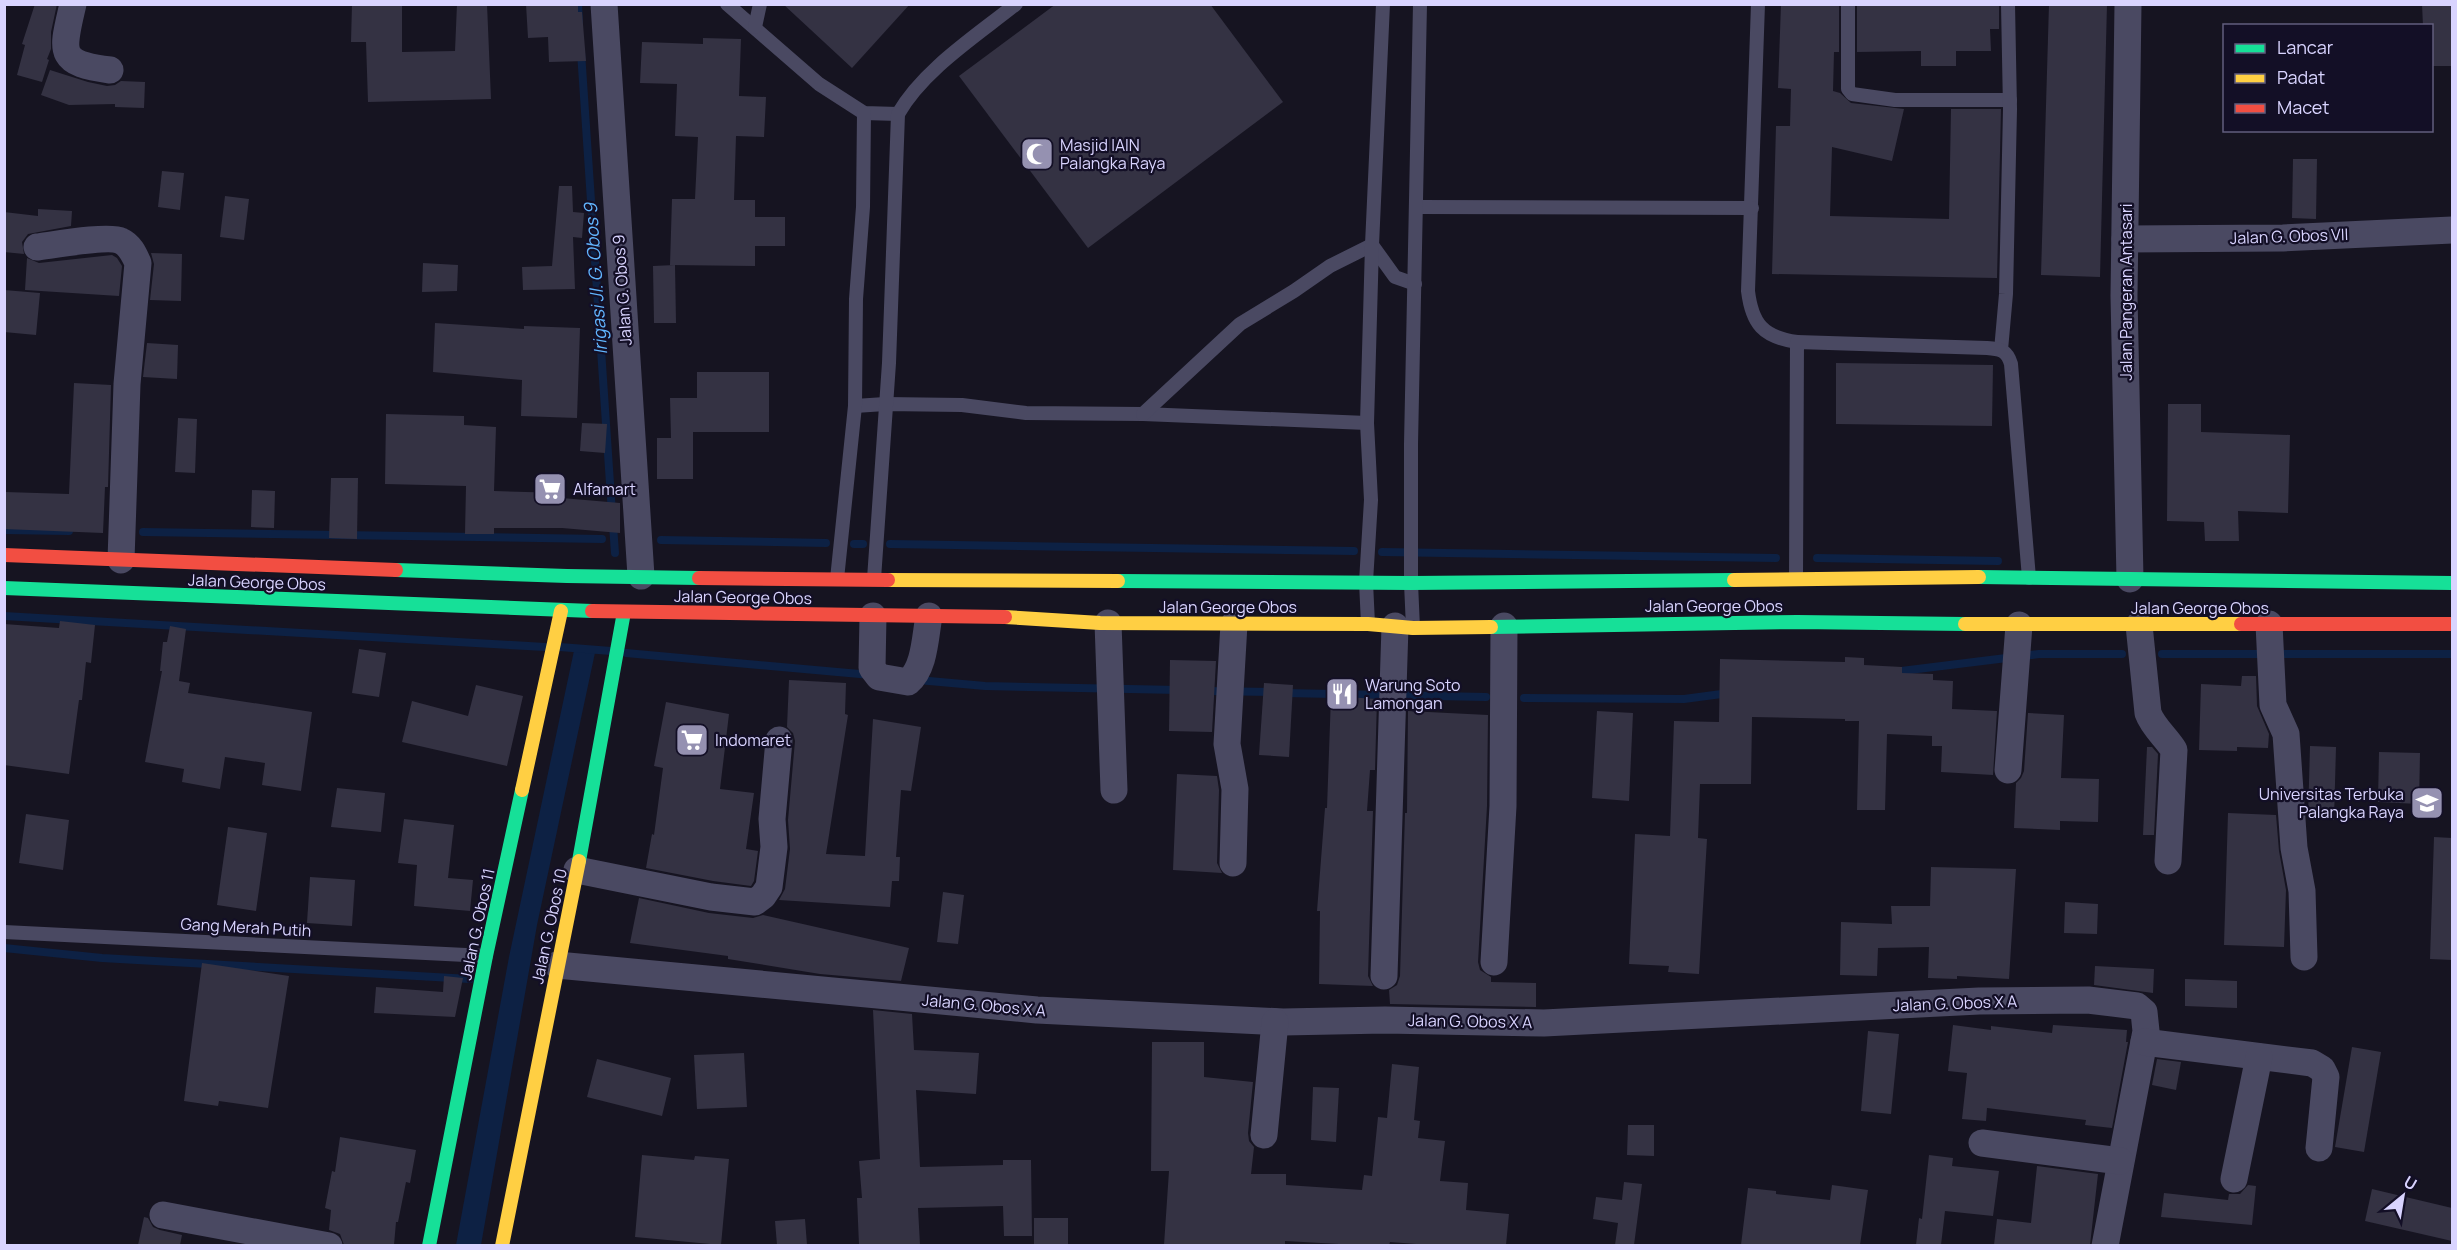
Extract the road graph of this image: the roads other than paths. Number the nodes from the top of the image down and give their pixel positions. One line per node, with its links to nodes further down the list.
1 (73, 4): 13 (street)
2 (604, 4): 33 (street, Jalan G. Obos 9)
3 (727, 4): 12 (lane)
4 (760, 4): 12 (lane)
5 (1016, 4): 16 (lane)
6 (1383, 4): 21 (lane)
7 (1420, 4): 17 (lane)
8 (1758, 4): 18 (lane)
9 (1848, 4): 14 (lane)
10 (2008, 4): 14 (lane)
11 (2128, 4): 20 (street, Jalan Pangeran Antasari)
12 (755, 27): 15 (lane)
13 (110, 70)
14 (2010, 100): 25 (lane)
15 (864, 113): 16 (lane); 27 (lane)
16 (898, 114): 26 (lane)
17 (1417, 207): 18 (lane); 23 (lane)
18 (1752, 208): 24 (lane)
19 (2452, 230): 20 (street, Jalan G. Obos VII)
20 (2125, 239): 37 (street, Jalan Pangeran Antasari)
21 (1372, 245): 23 (lane); 28 (lane); 29 (lane)
22 (37, 247): 31 (street)
23 (1415, 284): 40 (lane)
24 (1797, 342): 25 (lane); 36 (lane)
25 (2001, 350): 34 (lane)
26 (885, 404): 27 (lane); 28 (lane); 38 (lane)
27 (855, 406): 35 (lane)
28 (1143, 414): 29 (lane)
29 (1367, 423): 39 (lane)
30 (4, 555): 32 (main road, Jalan George Obos)
31 (121, 560): 32 (main road, Jalan George Obos); 33 (main road, Jalan George Obos)
32 (61, 574): 42 (main road, Jalan George Obos); 43 (main road, Jalan George Obos)
33 (641, 576): 35 (main road, Jalan George Obos)
34 (2029, 578): 36 (main road, Jalan George Obos); 37 (main road, Jalan George Obos)
35 (837, 579): 38 (main road, Jalan George Obos)
36 (1796, 579): 40 (main road, Jalan George Obos)
37 (2130, 579): 41 (main road, Jalan George Obos)
38 (874, 580): 39 (main road, Jalan George Obos)
39 (1366, 582): 40 (main road, Jalan George Obos); 49 (lane)
40 (1411, 584): 55 (lane)
41 (2452, 584)
42 (4, 588)
43 (561, 611): 44 (main road, Jalan George Obos); 63 (main road, Jalan G. Obos 11)
44 (624, 612): 45 (main road, Jalan George Obos); 61 (main road, Jalan G. Obos 10)
45 (873, 616): 46 (main road, Jalan George Obos); 46 (street)
46 (929, 616): 47 (main road, Jalan George Obos)
47 (1108, 623): 48 (main road, Jalan George Obos); 58 (street)
48 (1234, 624): 49 (main road, Jalan George Obos); 60 (street)
49 (1368, 624): 55 (main road, Jalan George Obos)
50 (2270, 624): 51 (main road, Jalan George Obos); 53 (main road, Jalan George Obos); 64 (street)
51 (2452, 624)
52 (2019, 625): 53 (main road, Jalan George Obos); 54 (main road, Jalan George Obos); 57 (street)
53 (2139, 625): 59 (street)
54 (1504, 626): 55 (main road, Jalan George Obos); 65 (street)
55 (1404, 627): 67 (street)
56 (779, 740): 61 (street)
57 (2008, 770)
58 (1114, 790)
59 (2168, 861)
60 (1233, 863)
61 (577, 870): 66 (main road, Jalan G. Obos 10)
62 (4, 932): 63 (lane, Gang Merah Putih)
63 (486, 956): 78 (main road, Jalan G. Obos 11)
64 (2304, 957)
65 (1494, 962)
66 (557, 965): 68 (street, Jalan G. Obos X A); 79 (main road, Jalan G. Obos 10)
67 (1384, 976)
68 (1275, 1022): 69 (street, Jalan G. Obos X A); 71 (street)
69 (2144, 1042): 70 (street); 74 (street, Jalan G. Obos X A)
70 (2259, 1057): 73 (street); 75 (street)
71 (1264, 1135)
72 (1982, 1143): 74 (street)
73 (2319, 1148)
74 (2120, 1161): 80 (street, Jalan G. Obos X A)
75 (2234, 1179)
76 (163, 1215): 77 (street)
77 (329, 1245)
78 (429, 1245)
79 (502, 1245)
80 (2105, 1245)

